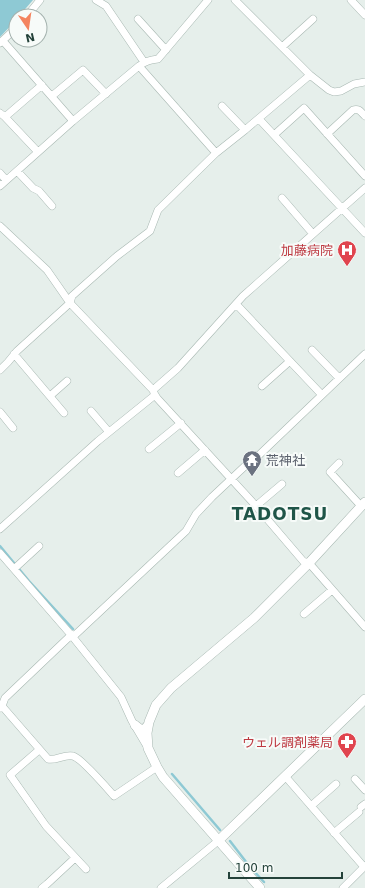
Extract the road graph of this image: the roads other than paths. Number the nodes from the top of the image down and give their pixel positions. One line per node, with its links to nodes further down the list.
1 (40, 0): 6 (street)
2 (96, 0): 13 (street)
3 (208, 0): 12 (street)
4 (235, 0): 11 (street)
5 (351, 0): 7 (street)
6 (34, 8)
7 (365, 15)
8 (138, 19): 12 (street)
9 (313, 19): 11 (street)
10 (2, 42): 16 (street)
11 (282, 47): 14 (street)
12 (166, 50): 13 (street)
13 (142, 64): 17 (street); 28 (street)
14 (310, 75): 15 (street); 22 (street)
15 (365, 82)
16 (42, 85): 18 (street); 20 (street)
17 (106, 94): 18 (street); 23 (street)
18 (52, 96): 23 (street)
19 (222, 106): 24 (street)
20 (3, 115): 27 (street)
21 (365, 116): 25 (street)
22 (259, 119): 24 (street); 26 (street)
23 (73, 121): 27 (street)
24 (245, 130): 28 (street)
25 (327, 134): 26 (street); 31 (street)
26 (274, 135): 37 (street)
27 (38, 152): 29 (street)
28 (216, 152): 41 (street)
29 (17, 170): 32 (street); 36 (street)
30 (0, 173): 32 (street)
31 (365, 176)
32 (6, 180): 33 (street)
33 (0, 186)
34 (364, 191): 37 (street)
35 (282, 198): 40 (street)
36 (52, 206)
37 (342, 208): 39 (street); 40 (street)
38 (0, 226): 41 (street)
39 (365, 233)
40 (313, 234): 42 (street)
41 (70, 303): 44 (street); 51 (street)
42 (236, 304): 46 (street); 51 (street)
43 (312, 350): 48 (street)
44 (14, 354): 47 (street); 53 (street)
45 (365, 354): 48 (street)
46 (290, 361): 50 (street); 52 (street)
47 (0, 370)
48 (339, 378): 52 (street)
49 (67, 381): 53 (street)
50 (262, 386)
51 (154, 392): 57 (street); 59 (street)
52 (322, 395): 64 (street)
53 (50, 396): 56 (street)
54 (91, 411): 59 (street)
55 (0, 412): 58 (street)
56 (64, 413)
57 (181, 423): 60 (street); 61 (street)
58 (13, 428)
59 (110, 432): 68 (street)
60 (149, 449)
61 (205, 450): 63 (street); 64 (street)
62 (339, 463): 66 (street)
63 (178, 473)
64 (231, 479): 67 (street); 76 (street)
65 (282, 484): 67 (street)
66 (363, 504): 71 (street)
67 (256, 506): 71 (street)
68 (0, 529)
69 (39, 546): 72 (street)
70 (0, 553): 72 (street)
71 (310, 563): 73 (street); 80 (street)
72 (16, 567): 76 (street)
73 (332, 590): 74 (street); 75 (street)
74 (304, 614)
75 (365, 627)
76 (72, 636): 78 (street); 79 (street)
77 (365, 699): 84 (street)
78 (1, 707): 82 (street)
79 (135, 725): 80 (street); 81 (street)
80 (148, 725): 81 (street)
81 (148, 748): 83 (street)
82 (39, 750): 83 (street); 92 (street)
83 (157, 767): 91 (street)
84 (285, 776): 88 (street); 91 (street)
85 (356, 779): 87 (street)
86 (336, 784): 88 (street)
87 (365, 790)
88 (311, 806): 90 (street)
89 (362, 808): 90 (street)
90 (334, 833): 93 (street)
91 (218, 841): 97 (street); 98 (street)
92 (75, 858): 94 (street); 96 (street)
93 (363, 868): 95 (street); 99 (street)
94 (86, 869)
95 (365, 878)
96 (42, 888)
97 (161, 888)
98 (260, 888)
99 (343, 888)

